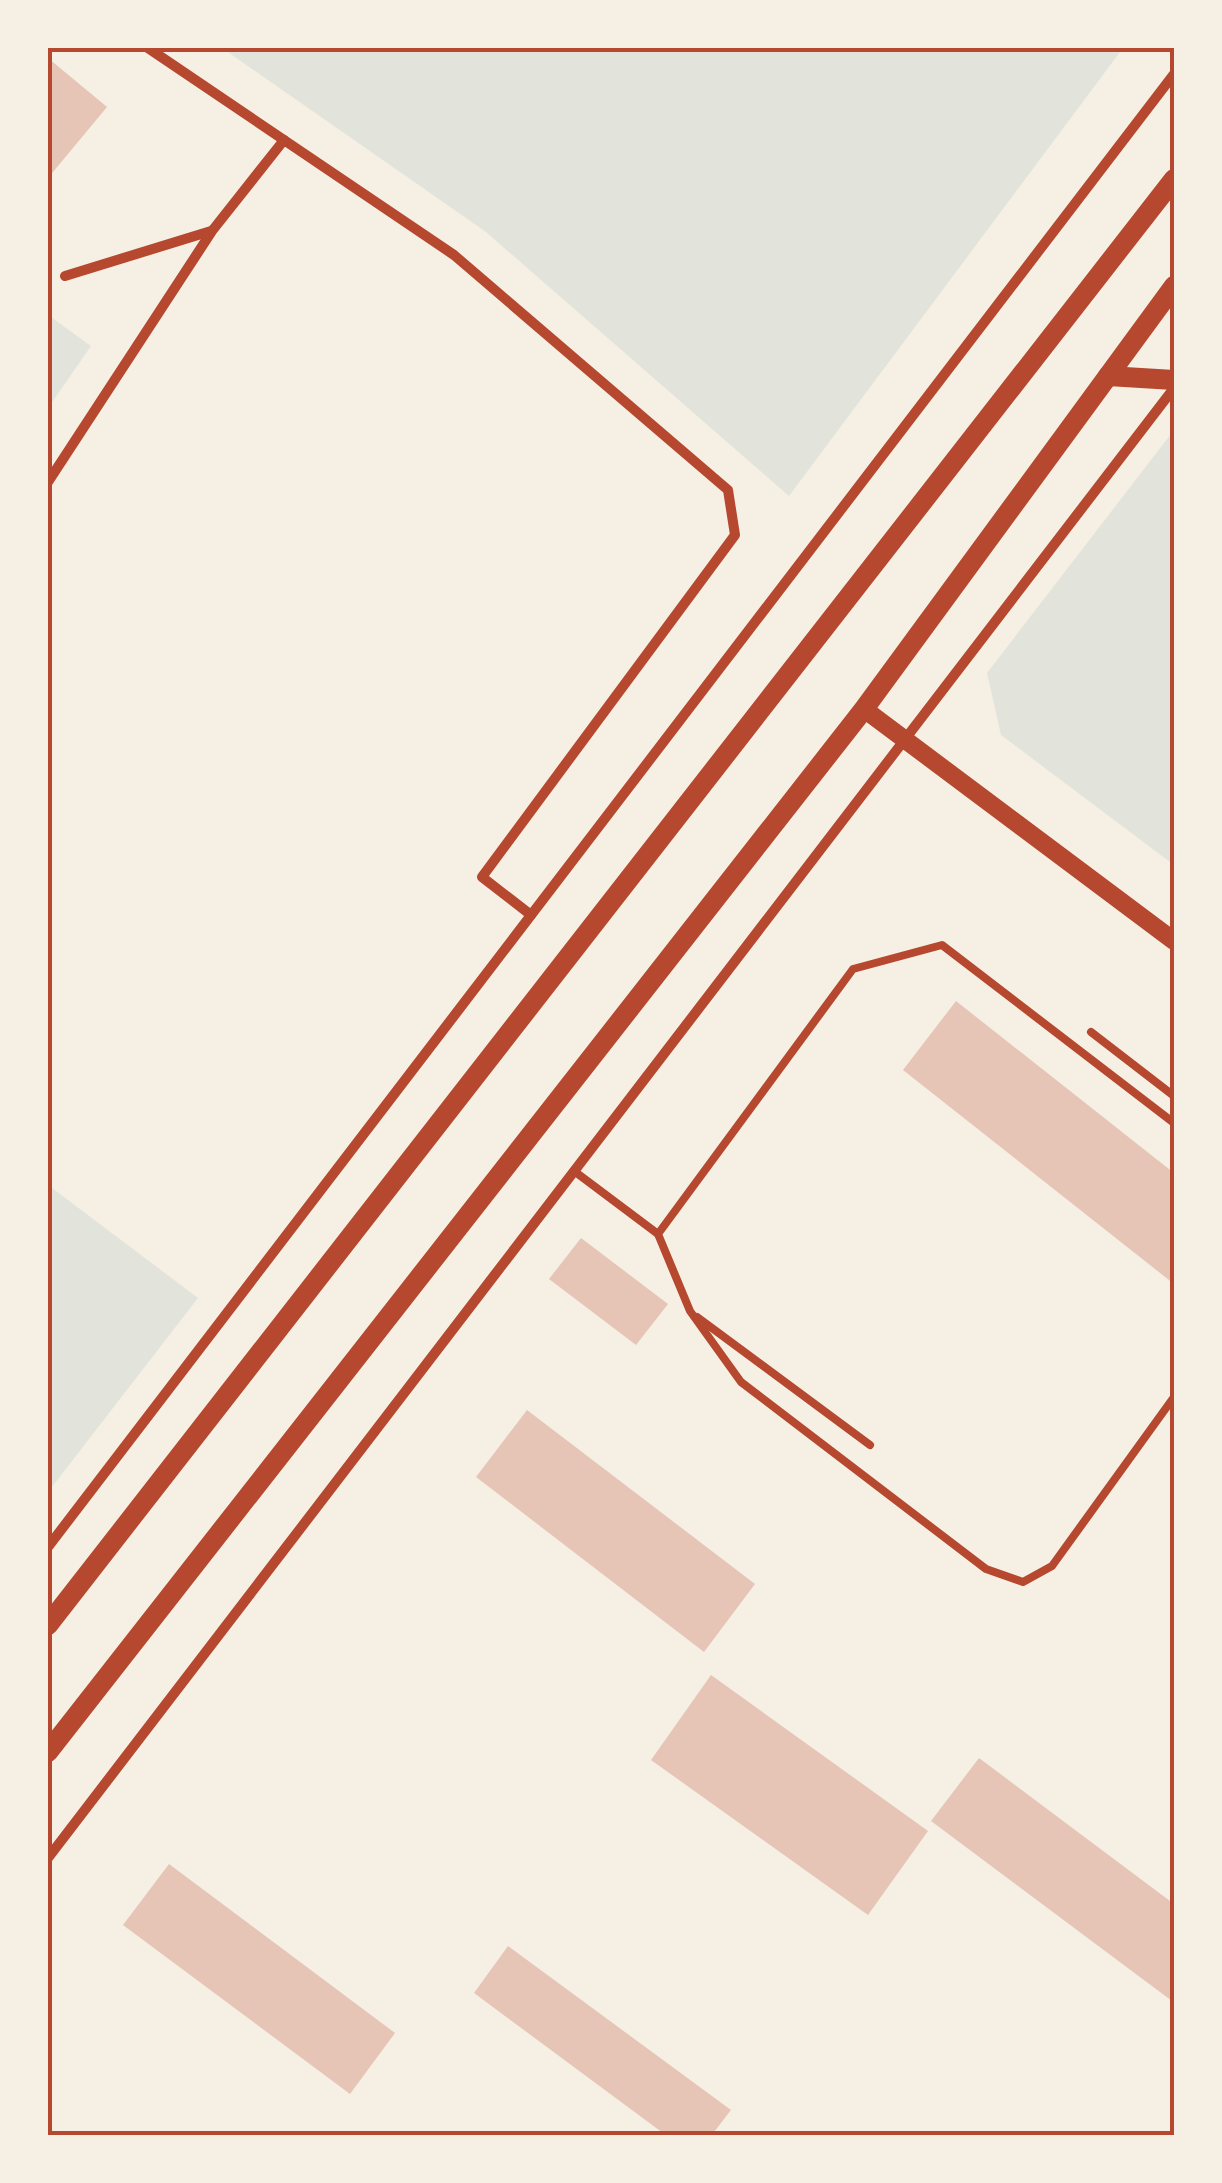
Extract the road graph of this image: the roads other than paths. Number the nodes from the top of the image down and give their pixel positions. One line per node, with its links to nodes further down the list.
1 (148, 48): 3 (street)
2 (1174, 74): 14 (street)
3 (284, 140): 5 (street); 14 (street)
4 (1174, 180): 25 (main road)
5 (212, 231): 6 (street); 11 (street)
6 (66, 276)
7 (1174, 286): 8 (main road)
8 (1108, 376): 9 (main road); 12 (main road)
9 (1174, 380)
10 (1174, 388): 13 (street)
11 (48, 482)
12 (864, 708): 13 (street); 26 (main road)
13 (904, 739): 15 (street); 19 (street)
14 (532, 915): 24 (street)
15 (1174, 942)
16 (1091, 1032): 17 (lane)
17 (1174, 1096)
18 (1174, 1123): 20 (lane)
19 (574, 1171): 20 (lane); 27 (street)
20 (658, 1234): 21 (lane)
21 (690, 1311): 22 (lane); 23 (lane)
22 (1174, 1397)
23 (870, 1445)
24 (48, 1547)
25 (48, 1625)
26 (48, 1752)
27 (48, 1858)

